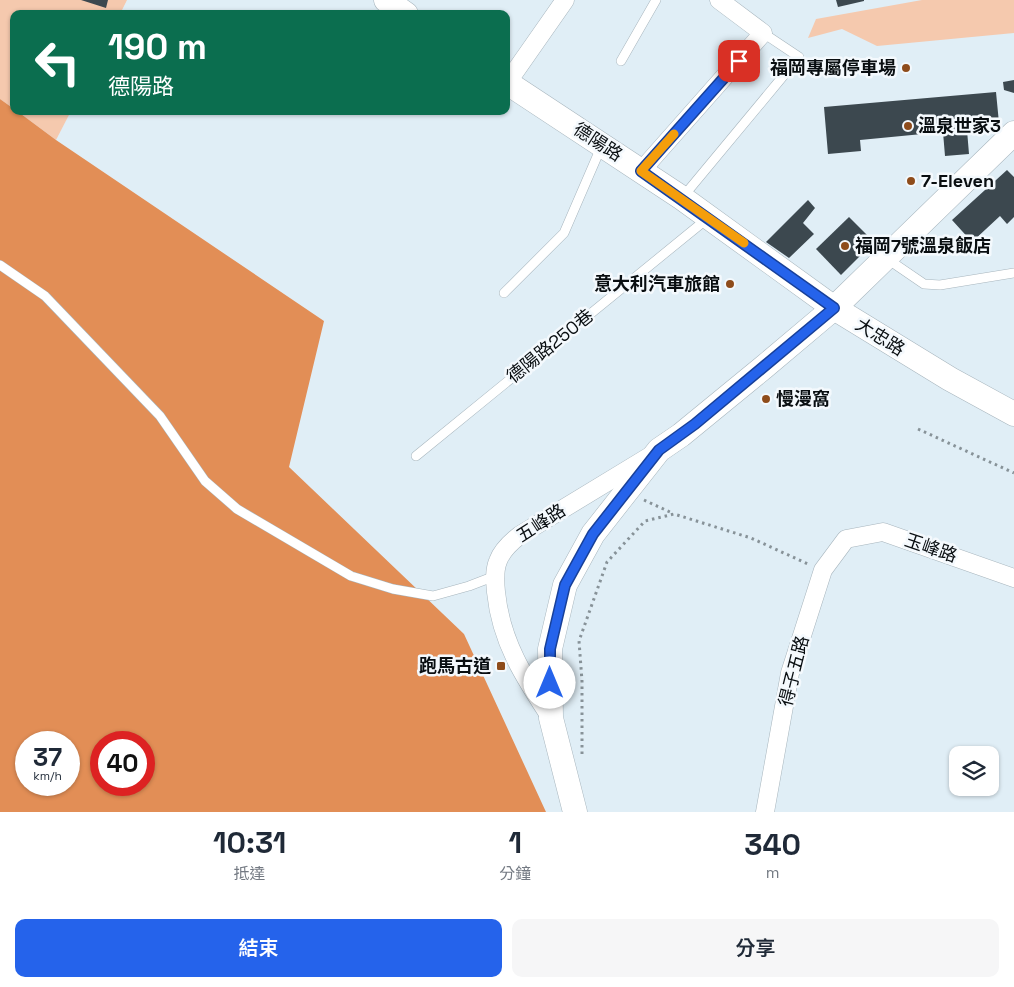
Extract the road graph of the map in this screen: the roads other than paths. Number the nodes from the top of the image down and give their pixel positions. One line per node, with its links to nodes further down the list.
1 (386, 0): 5 (street)
2 (565, 0): 8 (street)
3 (656, 0): 7 (lane)
4 (719, 0): 6 (street)
5 (400, 10)
6 (763, 33): 12 (street); 13 (lane)
7 (621, 62)
8 (510, 79)
9 (510, 85): 11 (street, 德陽路)
10 (1014, 133): 15 (street, 大忠路)
11 (602, 145): 12 (street, 德陽路); 18 (lane)
12 (641, 171): 13 (street, 德陽路)
13 (682, 198): 14 (street, 德陽路)
14 (708, 217): 19 (street, 德陽路); 22 (lane, 德陽路250巷)
15 (886, 257): 17 (lane); 19 (street, 大忠路)
16 (0, 265): 24 (lane)
17 (1014, 273)
18 (504, 293)
19 (834, 308): 20 (street, 大忠路); 21 (street, 五峰路)
20 (1014, 414)
21 (659, 450): 24 (street, 五峰路); 26 (street, 五峰路)
22 (416, 456)
23 (846, 539): 25 (street, 玉峰路); 28 (street, 得子五路)
24 (495, 576): 26 (street, 五峰路)
25 (1014, 578)
26 (550, 718): 27 (street, 五峰路)
27 (575, 812)
28 (766, 812)

